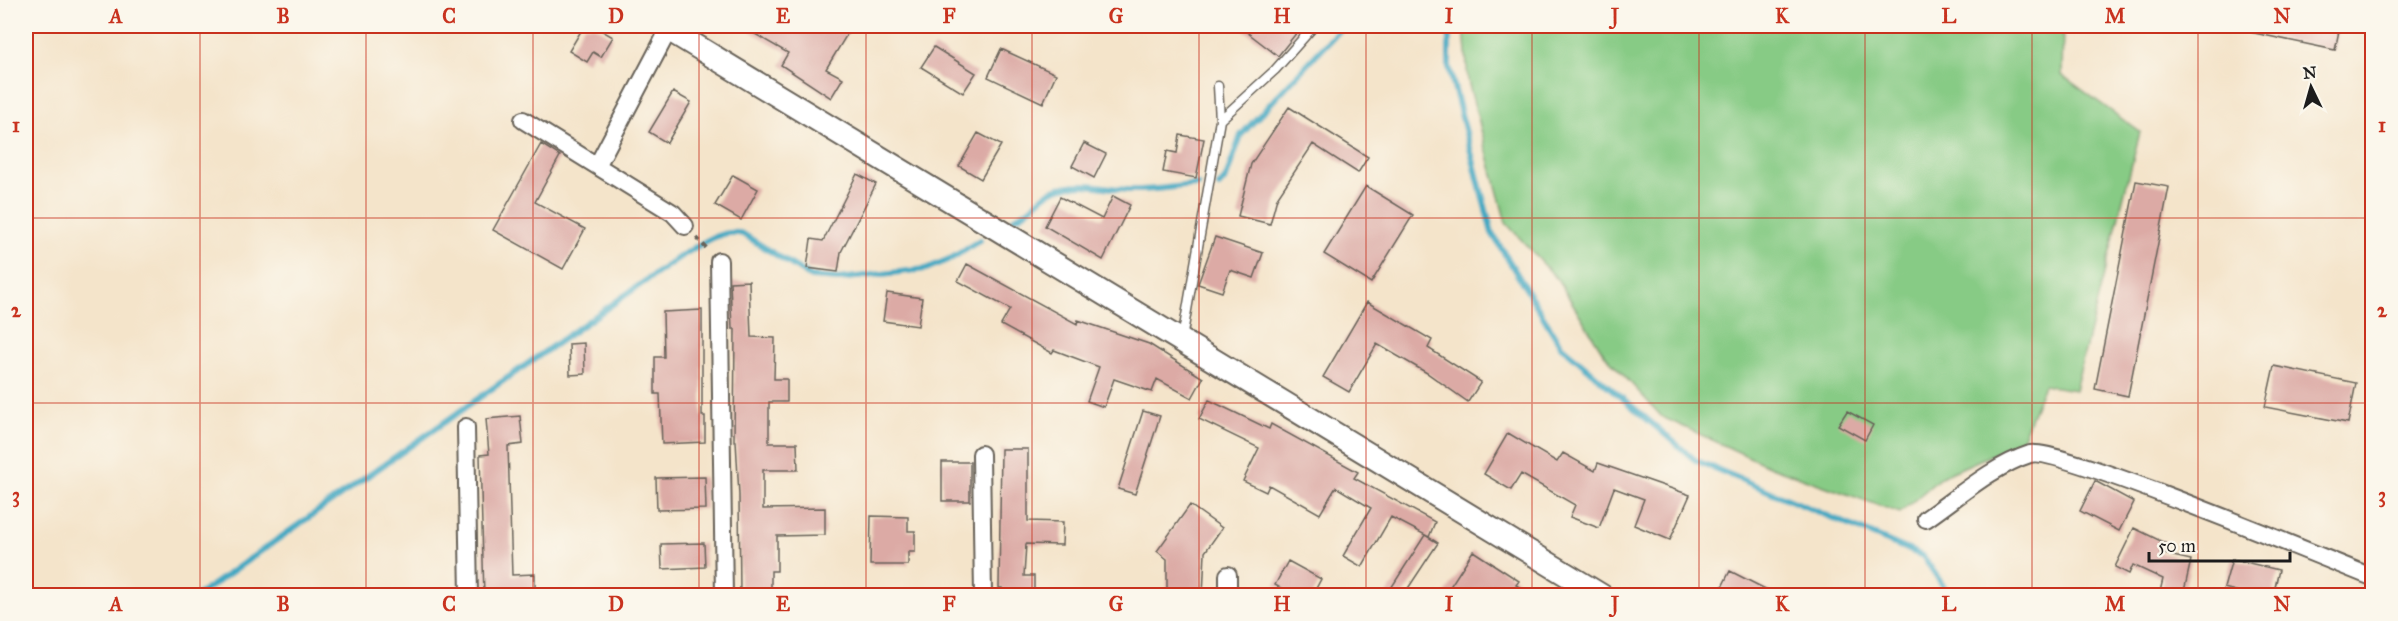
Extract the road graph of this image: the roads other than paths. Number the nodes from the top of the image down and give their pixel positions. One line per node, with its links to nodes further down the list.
1 (1314, 26): 5 (lane)
2 (666, 27): 6 (street); 9 (main road)
3 (1218, 86): 5 (lane)
4 (523, 120): 6 (street)
5 (1220, 120): 9 (lane)
6 (598, 164): 7 (street)
7 (685, 226)
8 (719, 261): 16 (street)
9 (1182, 343): 19 (main road)
10 (466, 427): 15 (street)
11 (981, 454): 17 (street)
12 (1926, 519): 14 (street)
13 (1228, 575): 18 (street)
14 (2373, 577)
15 (469, 596)
16 (724, 596)
17 (983, 596)
18 (1228, 596)
19 (1602, 596)

